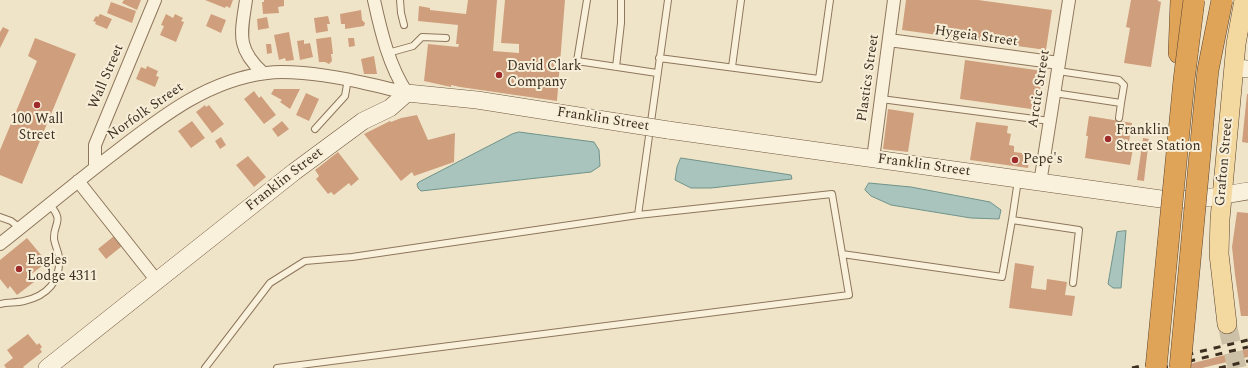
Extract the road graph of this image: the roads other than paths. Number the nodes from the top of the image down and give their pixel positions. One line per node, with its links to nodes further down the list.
1 (155, 0): 37 (street, Wall Street)
2 (246, 0): 26 (street)
3 (374, 0): 19 (street)
4 (400, 0): 16 (lane)
5 (587, 0): 21 (lane)
6 (621, 0): 21 (lane)
7 (668, 0): 20 (lane)
8 (741, 0): 22 (lane)
9 (830, 0): 22 (lane)
10 (894, 0): 18 (street, Plastics Street)
11 (1069, 0): 23 (street, Arctic Street)
12 (1181, 0): 35 (highway, bridge)
13 (1194, 0): 35 (highway, bridge)
14 (1222, 0): 60 (highway, bridge)
15 (1245, 3): 24 (main road, Grafton Street)
16 (404, 25)
17 (446, 38): 19 (lane)
18 (889, 40): 23 (street, Hygeia Street); 30 (street, Plastics Street)
19 (388, 53): 29 (street)
20 (659, 58): 22 (lane); 25 (lane)
21 (616, 66): 25 (lane)
22 (732, 67)
23 (1058, 67): 28 (street, Arctic Street); 31 (lane)
24 (1241, 69): 42 (main road, Grafton Street)
25 (657, 73): 44 (lane)
26 (263, 74): 27 (street, Norfolk Street); 37 (street, Norfolk Street)
27 (348, 79): 29 (street, Norfolk Street); 34 (lane)
28 (1054, 92): 31 (lane); 33 (street, Arctic Street)
29 (407, 93): 36 (main road, Franklin Street, bridge); 50 (main road, Franklin Street)
30 (881, 99): 33 (lane); 36 (street, Plastics Street)
31 (1121, 103): 32 (lane)
32 (1119, 118)
33 (1050, 121): 40 (street, Arctic Street)
34 (315, 129)
35 (1178, 138): 52 (highway, bridge)
36 (873, 159): 38 (main road, Franklin Street)
37 (95, 168): 39 (street, Norfolk Street)
38 (1018, 180): 40 (main road, Franklin Street); 46 (lane)
39 (78, 181): 43 (street, Norfolk Street); 50 (street)
40 (1040, 183): 42 (main road, Franklin Street)
41 (1248, 191): 42 (main road, Franklin Street)
42 (1221, 196): 54 (main road, Grafton Street)
43 (50, 205): 47 (street, Norfolk Street); 53 (lane)
44 (638, 215): 49 (lane); 56 (lane)
45 (0, 217): 47 (lane)
46 (1012, 220): 49 (lane); 51 (lane)
47 (20, 228): 48 (street, Norfolk Street)
48 (0, 244)
49 (842, 254): 57 (lane)
50 (157, 281): 55 (main road, Franklin Street)
51 (1073, 283)
52 (1164, 287): 58 (highway, bridge); 59 (highway, bridge)
53 (0, 304)
54 (1227, 324)
55 (47, 368)
56 (205, 368)
57 (277, 368)
58 (1149, 368)
59 (1156, 368)
60 (1180, 368)

